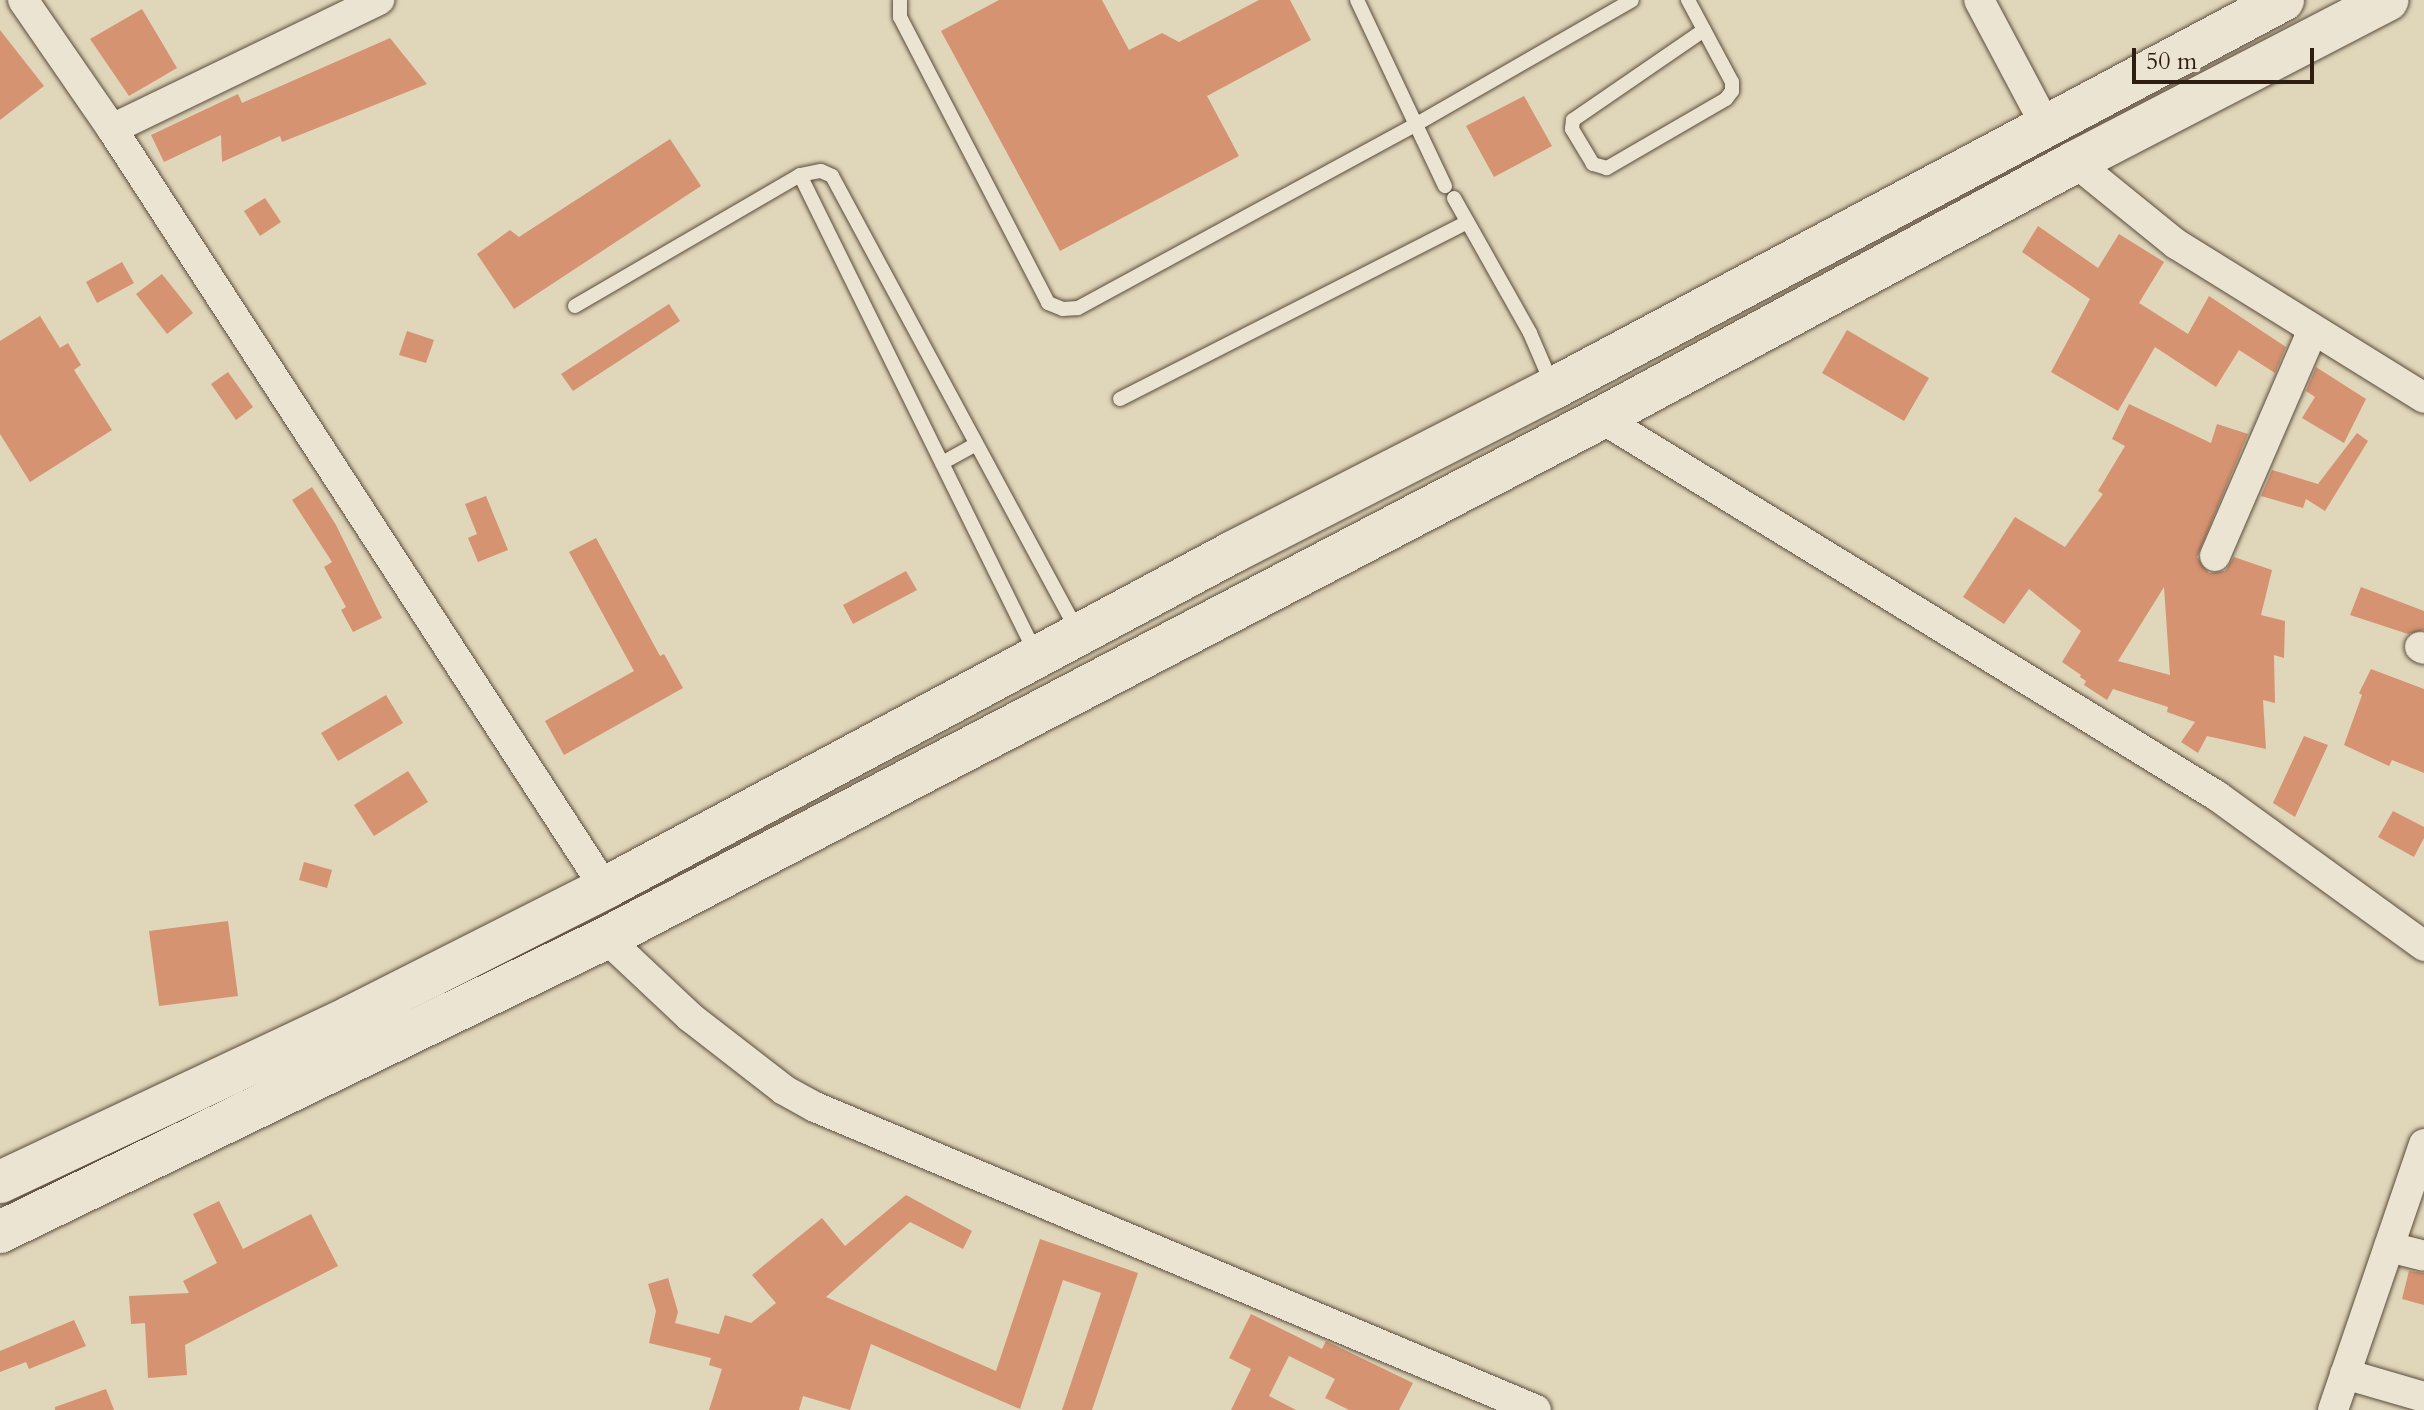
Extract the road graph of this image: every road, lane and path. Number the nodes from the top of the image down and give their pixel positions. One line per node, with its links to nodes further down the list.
1 (23, 0): 13 (street)
2 (379, 0): 13 (street)
3 (900, 0): 11 (lane)
4 (1357, 0): 11 (lane)
5 (1632, 0): 11 (lane)
6 (1688, 0): 10 (lane)
7 (1979, 0): 12 (street)
8 (2283, 0): 12 (main road)
9 (2388, 0): 14 (main road)
10 (1704, 30): 10 (lane)
11 (1415, 125): 16 (lane)
12 (2047, 128): 21 (main road)
13 (112, 129): 30 (street)
14 (2075, 162): 20 (street); 24 (main road)
15 (800, 175): 19 (lane); 25 (lane); 26 (lane)
16 (1445, 186)
17 (1454, 198): 18 (lane)
18 (1468, 222): 21 (lane); 23 (lane)
19 (575, 306)
20 (2313, 330): 22 (street); 27 (street)
21 (1554, 388): 28 (main road)
22 (2424, 398)
23 (1120, 399)
24 (1601, 418): 31 (main road); 32 (street)
25 (976, 444): 26 (lane); 28 (lane)
26 (942, 463): 29 (lane)
27 (2215, 556)
28 (1079, 634): 29 (main road)
29 (1037, 656): 30 (main road)
30 (605, 888): 34 (main road)
31 (606, 938): 35 (main road); 40 (street)
32 (2424, 946)
33 (2424, 1144): 36 (street)
34 (0, 1182)
35 (0, 1232)
36 (2389, 1247): 37 (street); 38 (street)
37 (2424, 1256)
38 (2345, 1374): 39 (street); 42 (street)
39 (2424, 1397)
40 (1481, 1400): 41 (street)
41 (1536, 1410)
42 (2333, 1410)

